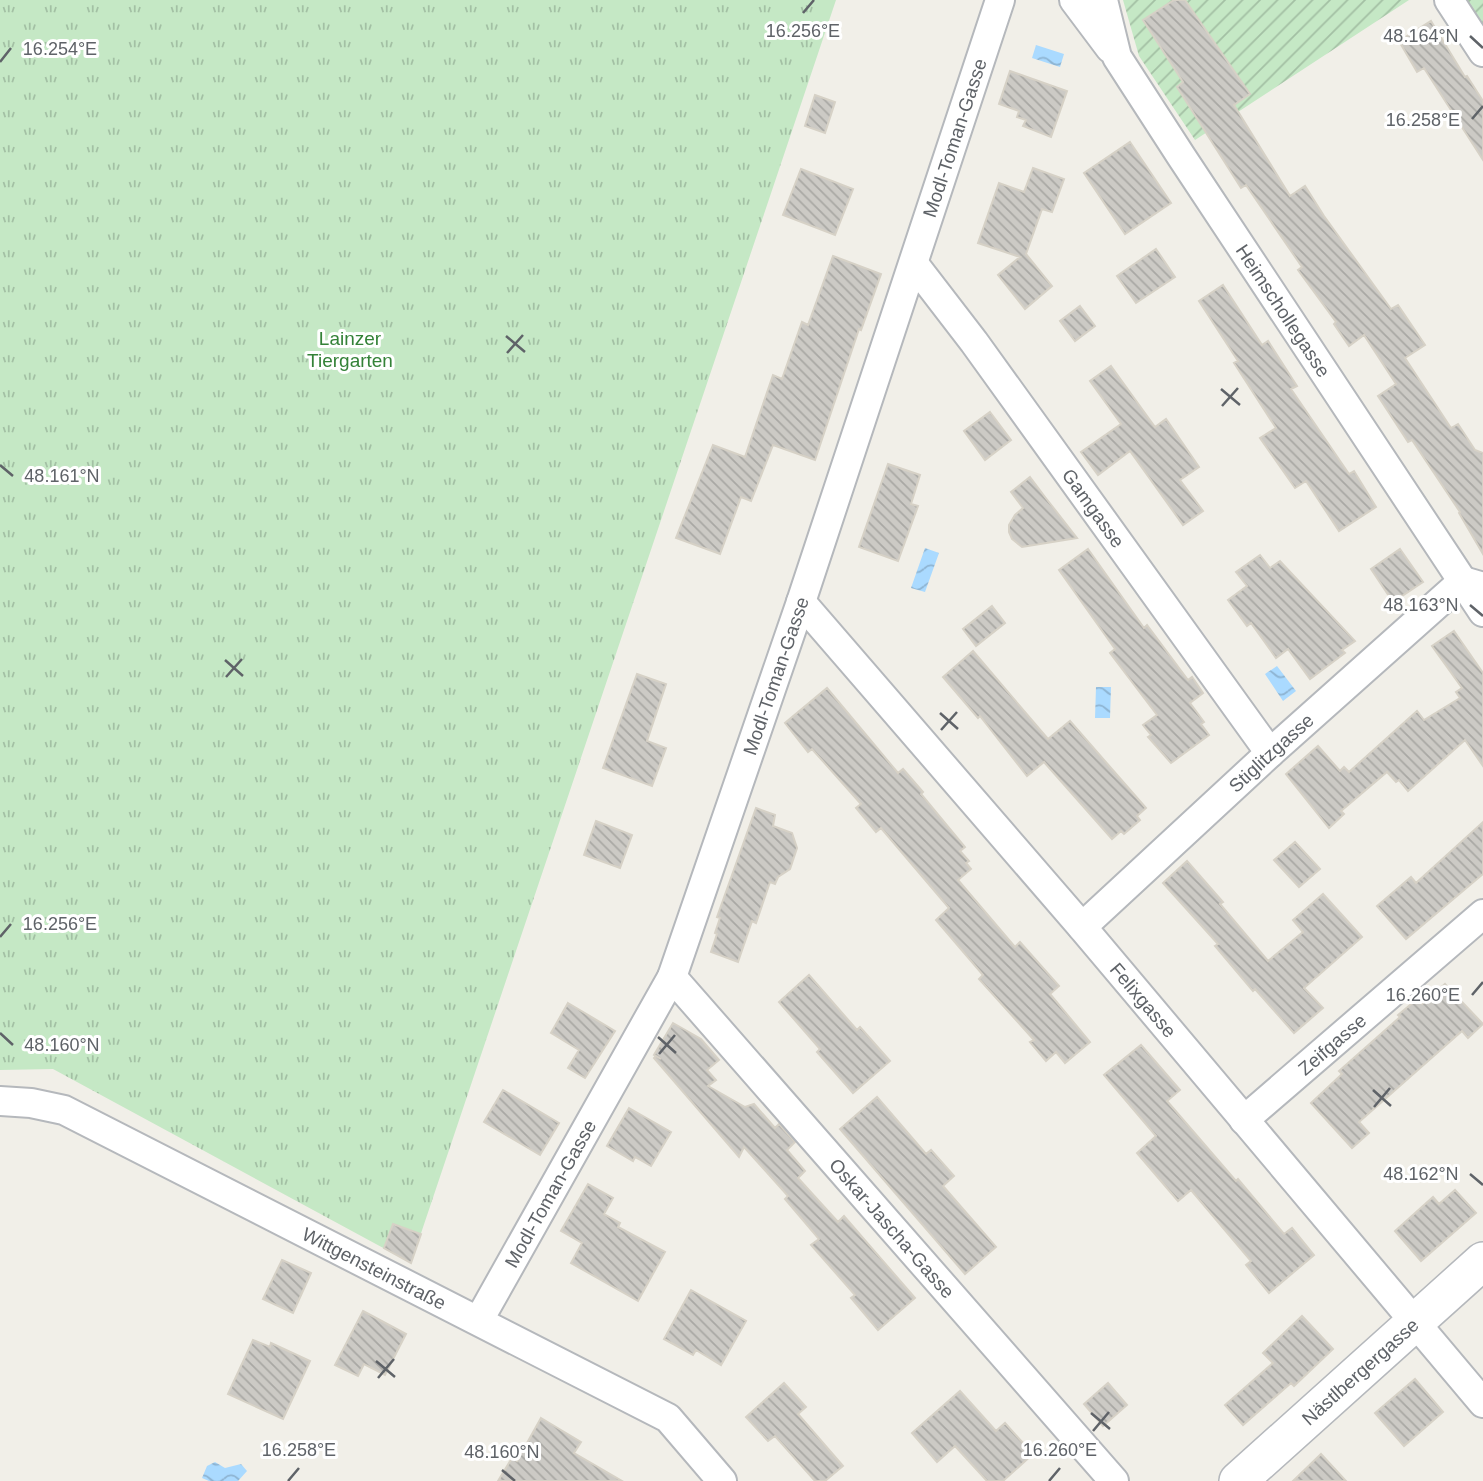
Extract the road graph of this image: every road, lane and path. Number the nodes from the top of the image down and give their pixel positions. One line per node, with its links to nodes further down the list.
1 (1000, 0): 7 (street, Modl-Toman-Gasse)
2 (1074, 0): 6 (street)
3 (1103, 0): 6 (street, Heimschollegasse)
4 (1449, 0): 5 (street)
5 (1483, 52)
6 (1117, 57): 8 (street, Heimschollegasse)
7 (914, 264): 9 (street, Modl-Toman-Gasse); 11 (street, Gamgasse)
8 (1473, 584): 10 (street, Heimschollegasse); 11 (street, Stiglitzgasse)
9 (801, 602): 13 (street, Felixgasse); 14 (street, Modl-Toman-Gasse)
10 (1483, 612)
11 (1270, 753): 13 (street, Stiglitzgasse)
12 (1483, 914): 16 (street, Zeifgasse)
13 (1082, 928): 16 (street, Felixgasse)
14 (672, 977): 18 (street, Modl-Toman-Gasse); 22 (street, Oskar-Jascha-Gasse)
15 (0, 1101): 18 (street, Wittgensteinstraße)
16 (1244, 1120): 19 (street, Felixgasse)
17 (1483, 1261): 19 (street, Nästlbergergasse)
18 (479, 1320): 21 (street, Wittgensteinstraße)
19 (1414, 1321): 20 (street, Felixgasse); 23 (street, Nästlbergergasse)
20 (1483, 1403)
21 (722, 1481)
22 (1114, 1481)
23 (1238, 1481)

